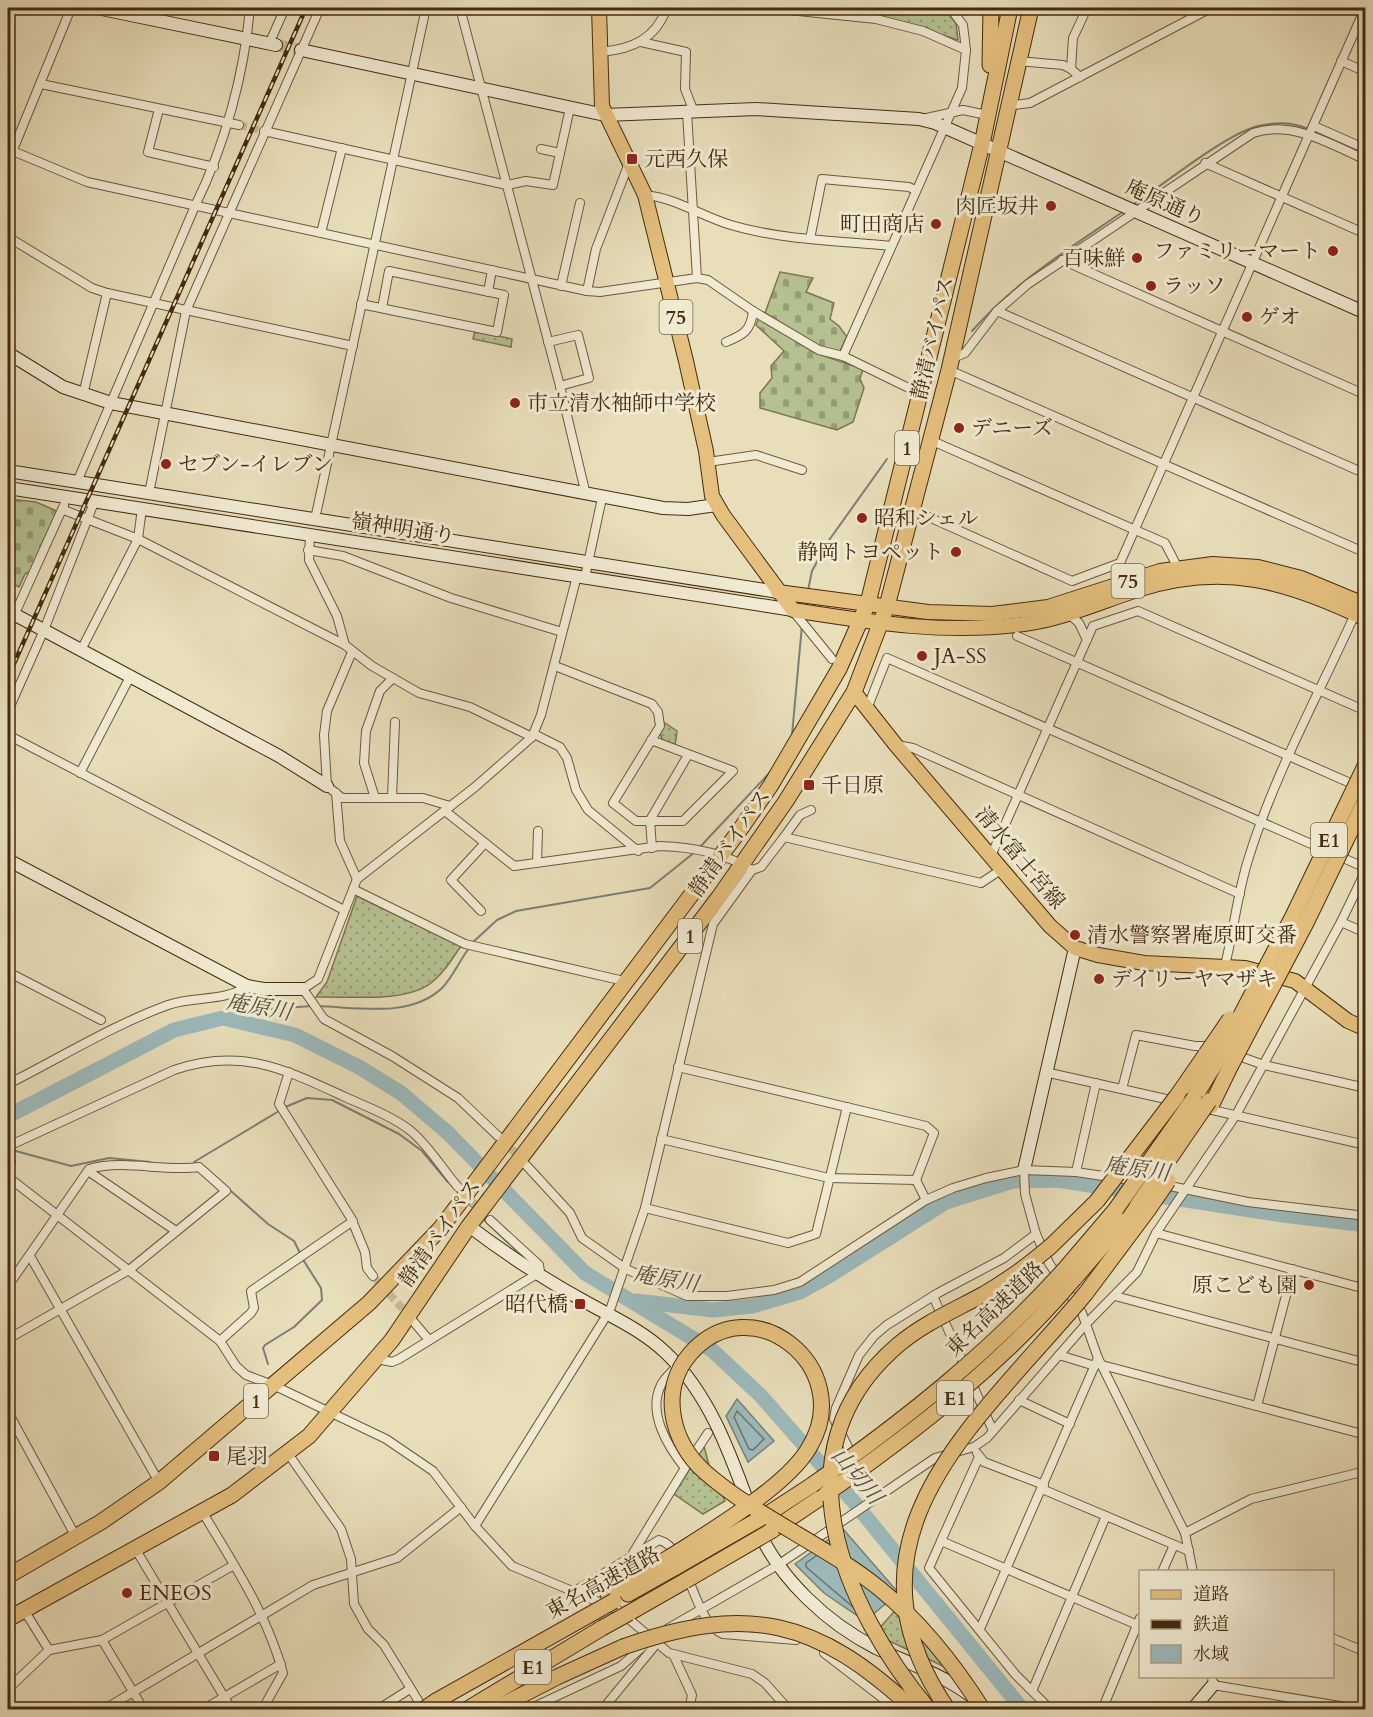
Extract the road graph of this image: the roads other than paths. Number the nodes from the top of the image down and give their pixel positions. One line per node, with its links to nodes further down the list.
1 (70, 8): 31 (street)
2 (97, 8): 19 (street)
3 (250, 8): 19 (street)
4 (285, 8): 21 (street)
5 (320, 8): 22 (street)
6 (426, 8): 29 (street)
7 (460, 8): 32 (street)
8 (599, 8): 24 (main road, 75)
9 (667, 8): 20 (street)
10 (769, 8): 23 (street)
11 (950, 8): 23 (street)
12 (991, 8): 37 (highway)
13 (1010, 8): 37 (highway, 静清バイパス / 1)
14 (1031, 8): 25 (highway, 静清バイパス / 1)
15 (1039, 8): 25 (highway)
16 (1087, 8): 27 (street)
17 (1211, 8): 30 (street)
18 (1365, 8): 26 (street)
19 (247, 38): 21 (street); 41 (street)
20 (641, 42): 24 (street); 38 (street)
21 (272, 45)
22 (301, 50): 29 (street, 庵原通り); 44 (street)
23 (966, 50): 36 (street)
24 (601, 52): 39 (main road, 75)
25 (1019, 61): 27 (street); 33 (highway, 静清バイパス / 1)
26 (1341, 62): 28 (street); 45 (street)
27 (1071, 69): 30 (street)
28 (1365, 72)
29 (411, 75): 32 (street, 庵原通り); 53 (street)
30 (1080, 76): 33 (street)
31 (41, 84): 35 (street); 50 (street)
32 (482, 90): 34 (street, 庵原通り); 59 (street)
33 (1007, 106): 51 (highway, 静清バイパス / 1)
34 (570, 108): 39 (street, 庵原通り); 52 (street)
35 (159, 109): 41 (street); 58 (street)
36 (953, 111): 37 (street); 40 (street); 43 (street)
37 (988, 111): 46 (highway, 静清バイパス / 1)
38 (691, 112): 39 (street, 庵原通り); 40 (street, 庵原通り); 66 (street)
39 (605, 115): 56 (main road, 75)
40 (919, 120): 43 (street, 庵原通り)
41 (227, 122): 42 (street); 58 (street)
42 (239, 126)
43 (946, 128): 46 (street, 庵原通り); 60 (street)
44 (264, 131): 47 (street); 67 (street)
45 (1311, 131): 49 (street); 54 (street); 57 (street); 62 (street)
46 (982, 144): 51 (street, 庵原通り); 99 (highway, 静清バイパス / 1)
47 (342, 148): 53 (street); 68 (street)
48 (541, 149): 52 (street)
49 (1365, 149)
50 (10, 150): 55 (street); 64 (street)
51 (997, 150): 65 (street, 庵原通り); 97 (highway, 静清バイパス / 1)
52 (560, 153): 59 (street)
53 (392, 160): 59 (street); 72 (street)
54 (1365, 160)
55 (8, 162)
56 (629, 163): 61 (main road, 75); 81 (street)
57 (1205, 163): 62 (street); 65 (street)
58 (214, 167): 64 (street)
59 (507, 185): 78 (street)
60 (915, 190): 71 (street); 73 (street)
61 (645, 195): 66 (street); 79 (main road, 75)
62 (1282, 198): 69 (street); 75 (street)
63 (580, 203): 80 (street)
64 (195, 206): 67 (street); 84 (street)
65 (1130, 208): 74 (street); 75 (street, 庵原通り)
66 (692, 209): 71 (street); 77 (street)
67 (228, 213): 68 (street); 87 (street)
68 (321, 233): 72 (street)
69 (1365, 234)
70 (8, 237): 83 (street)
71 (810, 239): 73 (street)
72 (374, 244): 76 (street); 85 (street)
73 (891, 246): 96 (street)
74 (1062, 260): 89 (street); 91 (street)
75 (1253, 264): 90 (street, 庵原通り); 91 (street)
76 (492, 270): 78 (street); 82 (street)
77 (697, 278): 79 (street); 88 (street)
78 (530, 279): 80 (street); 92 (street)
79 (668, 281): 81 (street); 107 (main road, 75)
80 (561, 285): 81 (street)
81 (587, 291)
82 (488, 292): 86 (street); 86 (street)
83 (107, 293): 84 (street); 100 (street)
84 (155, 302): 87 (street); 103 (street)
85 (361, 304): 86 (street); 94 (street)
86 (382, 308)
87 (186, 311): 94 (street); 104 (street)
88 (753, 311): 93 (street); 96 (street)
89 (997, 311): 97 (street); 102 (street)
90 (1365, 313)
91 (1223, 332): 101 (street); 102 (street)
92 (548, 342): 98 (street); 98 (street)
93 (726, 342)
94 (353, 346): 106 (street)
95 (8, 353): 100 (street)
96 (843, 356): 99 (street)
97 (950, 364): 105 (highway, 静清バイパス / 1); 108 (street)
98 (560, 386): 115 (street)
99 (921, 394): 135 (highway, 静清バイパス / 1)
100 (83, 395): 103 (street)
101 (1365, 395)
102 (1194, 398): 108 (street); 111 (street)
103 (111, 403): 104 (street); 112 (street)
104 (164, 414): 106 (street); 114 (street)
105 (930, 440): 122 (highway, 静清バイパス / 1); 125 (street)
106 (332, 446): 115 (street); 123 (street)
107 (708, 462): 109 (street); 119 (main road, 75)
108 (1163, 463): 125 (street); 129 (street)
109 (802, 470)
110 (8, 471): 112 (street, 嶺神明通り)
111 (1365, 474)
112 (77, 482): 114 (street, 嶺神明通り)
113 (8, 488): 116 (street, 嶺神明通り)
114 (148, 493): 123 (street, 嶺神明通り)
115 (586, 495): 117 (street)
116 (64, 496): 118 (street, 嶺神明通り); 121 (street)
117 (602, 498): 119 (street); 130 (street)
118 (95, 500): 120 (street, 嶺神明通り); 124 (street)
119 (716, 505): 134 (main road, 75)
120 (142, 508): 126 (street, 嶺神明通り); 127 (street)
121 (64, 510): 124 (street); 139 (street)
122 (913, 510): 125 (street); 136 (highway, 静清バイパス / 1)
123 (315, 519): 130 (street, 嶺神明通り)
124 (90, 520): 127 (street); 144 (street)
125 (1134, 530): 131 (street)
126 (310, 534): 128 (street); 132 (street, 嶺神明通り)
127 (138, 539): 148 (street); 149 (street)
128 (308, 550): 145 (street); 148 (street)
129 (1365, 553)
130 (587, 564): 132 (street); 134 (street, 嶺神明通り)
131 (1178, 568): 136 (main road, 75); 138 (main road, 75)
132 (581, 576): 137 (street, 嶺神明通り); 145 (street)
133 (1365, 588): 138 (street)
134 (778, 592): 135 (main road, 75); 137 (main road, 75)
135 (867, 603): 136 (main road, 75); 141 (highway, 静清バイパス / 1)
136 (886, 606): 142 (highway, 静清バイパス / 1)
137 (793, 610): 141 (main road, 75); 150 (street)
138 (1361, 610): 140 (main road, 75); 156 (street)
139 (11, 613): 143 (street); 144 (street)
140 (1069, 614): 142 (main road, 75); 147 (street)
141 (860, 621): 142 (main road, 75); 185 (highway, 静清バイパス / 1)
142 (880, 624): 155 (highway, 静清バイパス / 1)
143 (8, 629)
144 (44, 630): 149 (street); 158 (street)
145 (562, 632): 152 (street)
146 (1017, 636): 151 (street)
147 (1087, 640): 151 (street); 156 (street)
148 (349, 649): 154 (street); 170 (street)
149 (81, 650): 153 (street)
150 (832, 659)
151 (1077, 662): 161 (street); 167 (street)
152 (555, 666): 163 (street); 164 (street)
153 (131, 675): 169 (street); 170 (street)
154 (393, 678): 163 (street); 173 (street)
155 (854, 692): 157 (main road, 清水富士宮線); 189 (highway, 静清バイパス / 1)
156 (1320, 692): 159 (street); 167 (street)
157 (867, 709): 161 (street); 165 (main road, 清水富士宮線)
158 (8, 711)
159 (1365, 711)
160 (395, 722): 174 (street)
161 (1047, 729): 172 (street); 179 (street)
162 (8, 735): 169 (street)
163 (533, 736): 176 (street); 184 (street)
164 (651, 740): 166 (street); 178 (street)
165 (894, 744): 172 (street); 186 (main road, 清水富士宮線)
166 (688, 754): 178 (street); 178 (street)
167 (1290, 757): 171 (street); 179 (street)
168 (1365, 764): 208 (highway, 東名高速道路 / E1, bridge)
169 (80, 774): 195 (street)
170 (331, 790): 173 (street); 192 (street)
171 (1365, 790)
172 (1018, 796): 186 (street); 194 (street)
173 (375, 798): 174 (street)
174 (392, 798): 176 (street)
175 (1365, 799): 208 (highway, 東名高速道路 / E1, bridge)
176 (448, 808): 182 (street); 192 (street)
177 (811, 810): 181 (street)
178 (650, 820): 183 (street)
179 (1261, 823): 191 (street); 194 (street)
180 (538, 831): 188 (street)
181 (784, 837): 189 (street); 190 (street)
182 (485, 843): 188 (street); 196 (street)
183 (652, 848): 184 (street); 185 (street)
184 (638, 851): 188 (street)
185 (722, 856): 189 (street); 202 (highway, 静清バイパス / 1)
186 (991, 856): 190 (main road, 清水富士宮線)
187 (8, 860): 203 (street)
188 (537, 862)
189 (747, 868): 210 (street); 240 (highway, 静清バイパス / 1)
190 (1002, 868): 199 (main road, 清水富士宮線)
191 (1365, 869): 197 (street)
192 (357, 879): 193 (street)
193 (353, 889): 195 (street); 202 (street)
194 (1240, 894): 200 (street)
195 (344, 910): 205 (street)
196 (481, 911)
197 (1341, 922): 198 (street); 204 (street)
198 (1365, 933)
199 (1075, 948): 200 (main road, 清水富士宮線); 212 (street)
200 (1224, 969): 204 (main road, 清水富士宮線)
201 (8, 972): 206 (street)
202 (624, 981): 231 (highway, 静清バイパス / 1)
203 (247, 986): 205 (street); 214 (street)
204 (1304, 986): 207 (main road, 清水富士宮線); 209 (street)
205 (303, 989): 220 (street)
206 (101, 1020)
207 (1365, 1029)
208 (1218, 1060): 217 (highway, 東名高速道路 / E1); 345 (highway, bridge)
209 (1264, 1065): 215 (street); 216 (street); 219 (street)
210 (678, 1067): 218 (street); 221 (street)
211 (289, 1072): 223 (street); 231 (street); 239 (street)
212 (1045, 1072): 213 (street); 226 (street)
213 (1096, 1083): 216 (street); 227 (street)
214 (8, 1084)
215 (1365, 1088)
216 (1122, 1089): 219 (street)
217 (1205, 1102): 235 (highway, 東名高速道路 / E1, bridge); 249 (highway, 東名高速道路 / E1, bridge)
218 (847, 1107): 229 (street); 230 (street)
219 (1236, 1115): 222 (street); 232 (street)
220 (498, 1136)
221 (661, 1140): 229 (street); 234 (street)
222 (1365, 1145)
223 (8, 1151): 228 (street)
224 (526, 1165): 247 (street)
225 (87, 1171): 236 (street); 241 (street); 241 (street)
226 (1024, 1172): 227 (street); 233 (street); 243 (street)
227 (1076, 1172): 232 (street)
228 (8, 1175): 236 (street)
229 (829, 1178): 230 (street); 234 (street)
230 (916, 1180): 233 (street)
231 (465, 1187): 268 (highway, 静清バイパス / 1)
232 (1185, 1190): 237 (street); 242 (street)
233 (926, 1200): 247 (street)
234 (645, 1208): 247 (street)
235 (1142, 1208): 249 (highway, 東名高速道路 / E1); 346 (highway, bridge)
236 (57, 1215): 244 (street); 246 (street)
237 (1365, 1216)
238 (490, 1220): 248 (street)
239 (352, 1221): 250 (street); 262 (street)
240 (469, 1226): 248 (street); 264 (highway, 静清バイパス / 1)
241 (176, 1232): 246 (street)
242 (1156, 1233): 245 (street); 254 (street)
243 (1036, 1234): 253 (street); 258 (street)
244 (30, 1256): 251 (street); 255 (street)
245 (1293, 1269): 252 (street); 259 (street)
246 (129, 1270): 255 (street); 262 (street)
247 (625, 1272): 256 (street)
248 (537, 1274): 256 (street); 261 (street)
249 (1069, 1275): 284 (highway, 東名高速道路 / E1, bridge)
250 (373, 1276)
251 (8, 1286)
252 (1365, 1289)
253 (933, 1296): 274 (street); 285 (street)
254 (1115, 1296): 258 (street); 259 (street)
255 (60, 1308): 260 (street); 282 (street)
256 (609, 1312): 267 (street); 289 (street)
257 (413, 1321): 261 (street)
258 (1086, 1324): 263 (street); 265 (street)
259 (1274, 1338): 266 (street); 270 (street)
260 (8, 1339)
261 (429, 1340): 264 (street)
262 (220, 1341): 268 (street)
263 (1059, 1355): 265 (street); 269 (street)
264 (377, 1359): 272 (highway, 静清バイパス / 1)
265 (1098, 1363): 270 (street); 273 (street); 290 (street)
266 (1365, 1363)
267 (677, 1366): 280 (street); 299 (street)
268 (273, 1385): 272 (street); 282 (highway, 静清バイパス / 1)
269 (1019, 1400): 273 (street); 274 (street)
270 (1257, 1406): 276 (street)
271 (8, 1412): 291 (street)
272 (332, 1413): 278 (highway, 静清バイパス / 1); 286 (street)
273 (1070, 1424): 283 (street)
274 (993, 1431): 277 (street)
275 (708, 1433): 280 (street)
276 (1365, 1435)
277 (974, 1447): 279 (street); 285 (street)
278 (289, 1455): 287 (highway, 静清バイパス / 1); 303 (street)
279 (979, 1457): 283 (street); 292 (street)
280 (685, 1468): 296 (street)
281 (1363, 1474): 290 (street)
282 (159, 1482): 291 (highway, 静清バイパス / 1)
283 (1043, 1487): 288 (street); 300 (street)
284 (816, 1491): 297 (highway, 東名高速道路 / E1, bridge); 337 (highway, 東名高速道路 / E1, bridge)
285 (875, 1499): 299 (street)
286 (461, 1507): 289 (street); 303 (street)
287 (203, 1512): 294 (highway, 静清バイパス / 1); 298 (street)
288 (1106, 1516): 293 (street); 306 (street)
289 (475, 1526): 305 (street)
290 (1185, 1533): 295 (street)
291 (76, 1537): 304 (highway, 静清バイパス / 1)
292 (941, 1541): 300 (street); 313 (street)
293 (1174, 1545): 295 (street); 301 (street)
294 (135, 1550): 307 (street); 309 (highway, 静清バイパス / 1)
295 (1189, 1551): 302 (street)
296 (632, 1555): 305 (street); 308 (street)
297 (673, 1562): 330 (highway, 東名高速道路 / E1, bridge); 347 (highway, bridge)
298 (234, 1565): 307 (street); 310 (street)
299 (778, 1565): 308 (street); 348 (street)
300 (1007, 1569): 306 (street); 313 (street)
301 (1163, 1570)
302 (1193, 1570)
303 (351, 1574): 310 (street); 326 (street)
304 (8, 1576)
305 (573, 1592): 316 (street)
306 (1071, 1597): 312 (street); 327 (street)
307 (169, 1603): 315 (street); 319 (street)
308 (702, 1609): 316 (street); 343 (street)
309 (24, 1610): 311 (highway, 静清バイパス / 1); 317 (street)
310 (263, 1614): 319 (street); 321 (street)
311 (8, 1619)
312 (1139, 1623): 350 (street)
313 (980, 1629): 327 (street)
314 (1334, 1639): 318 (street)
315 (102, 1640): 317 (street); 328 (street)
316 (654, 1641): 320 (street); 322 (street); 324 (street)
317 (49, 1650): 325 (street)
318 (1365, 1652)
319 (198, 1653): 328 (street); 329 (street)
320 (673, 1654): 341 (street); 342 (street)
321 (281, 1664): 329 (street); 335 (street)
322 (617, 1669): 324 (street); 339 (street)
323 (1213, 1681): 351 (street); 352 (street)
324 (624, 1682): 340 (street)
325 (8, 1689)
326 (410, 1689): 330 (street); 336 (street)
327 (1033, 1689): 349 (street)
328 (132, 1692): 331 (street); 332 (street)
329 (224, 1697): 333 (street); 334 (street)
330 (428, 1707)
331 (103, 1710)
332 (144, 1710)
333 (202, 1710)
334 (232, 1710)
335 (262, 1710)
336 (378, 1710)
337 (466, 1710)
338 (493, 1710): 344 (highway, bridge)
339 (526, 1710)
340 (602, 1710)
341 (689, 1710)
342 (789, 1710)
343 (898, 1710)
344 (914, 1710)
345 (929, 1710)
346 (948, 1710)
347 (983, 1710)
348 (989, 1710)
349 (1051, 1710)
350 (1102, 1710)
351 (1192, 1710)
352 (1364, 1710)

